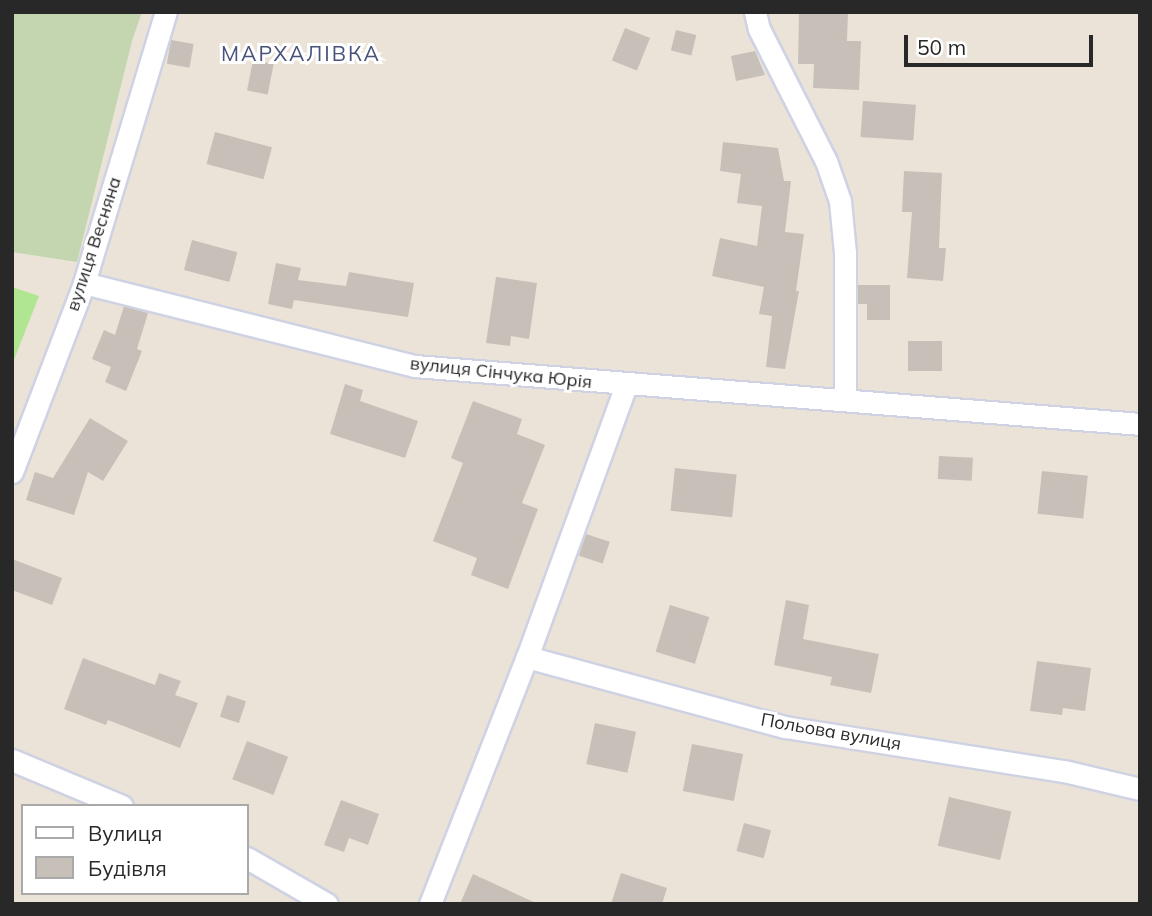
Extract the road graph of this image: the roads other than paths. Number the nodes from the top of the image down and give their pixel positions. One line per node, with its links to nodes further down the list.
1 (166, 12): 3 (street, вулиця Весняна)
2 (755, 12): 5 (street)
3 (83, 283): 4 (street, вулиця Сінчука Юрія); 7 (street, вулиця Весняна)
4 (626, 385): 5 (street, вулиця Сінчука Юрія); 8 (street)
5 (845, 400): 6 (street, вулиця Сінчука Юрія)
6 (1140, 424)
7 (12, 472)
8 (527, 657): 10 (street, Польова вулиця); 14 (street)
9 (12, 760): 11 (street)
10 (1140, 789)
11 (117, 804)
12 (248, 859): 13 (street)
13 (327, 904)
14 (430, 904)

